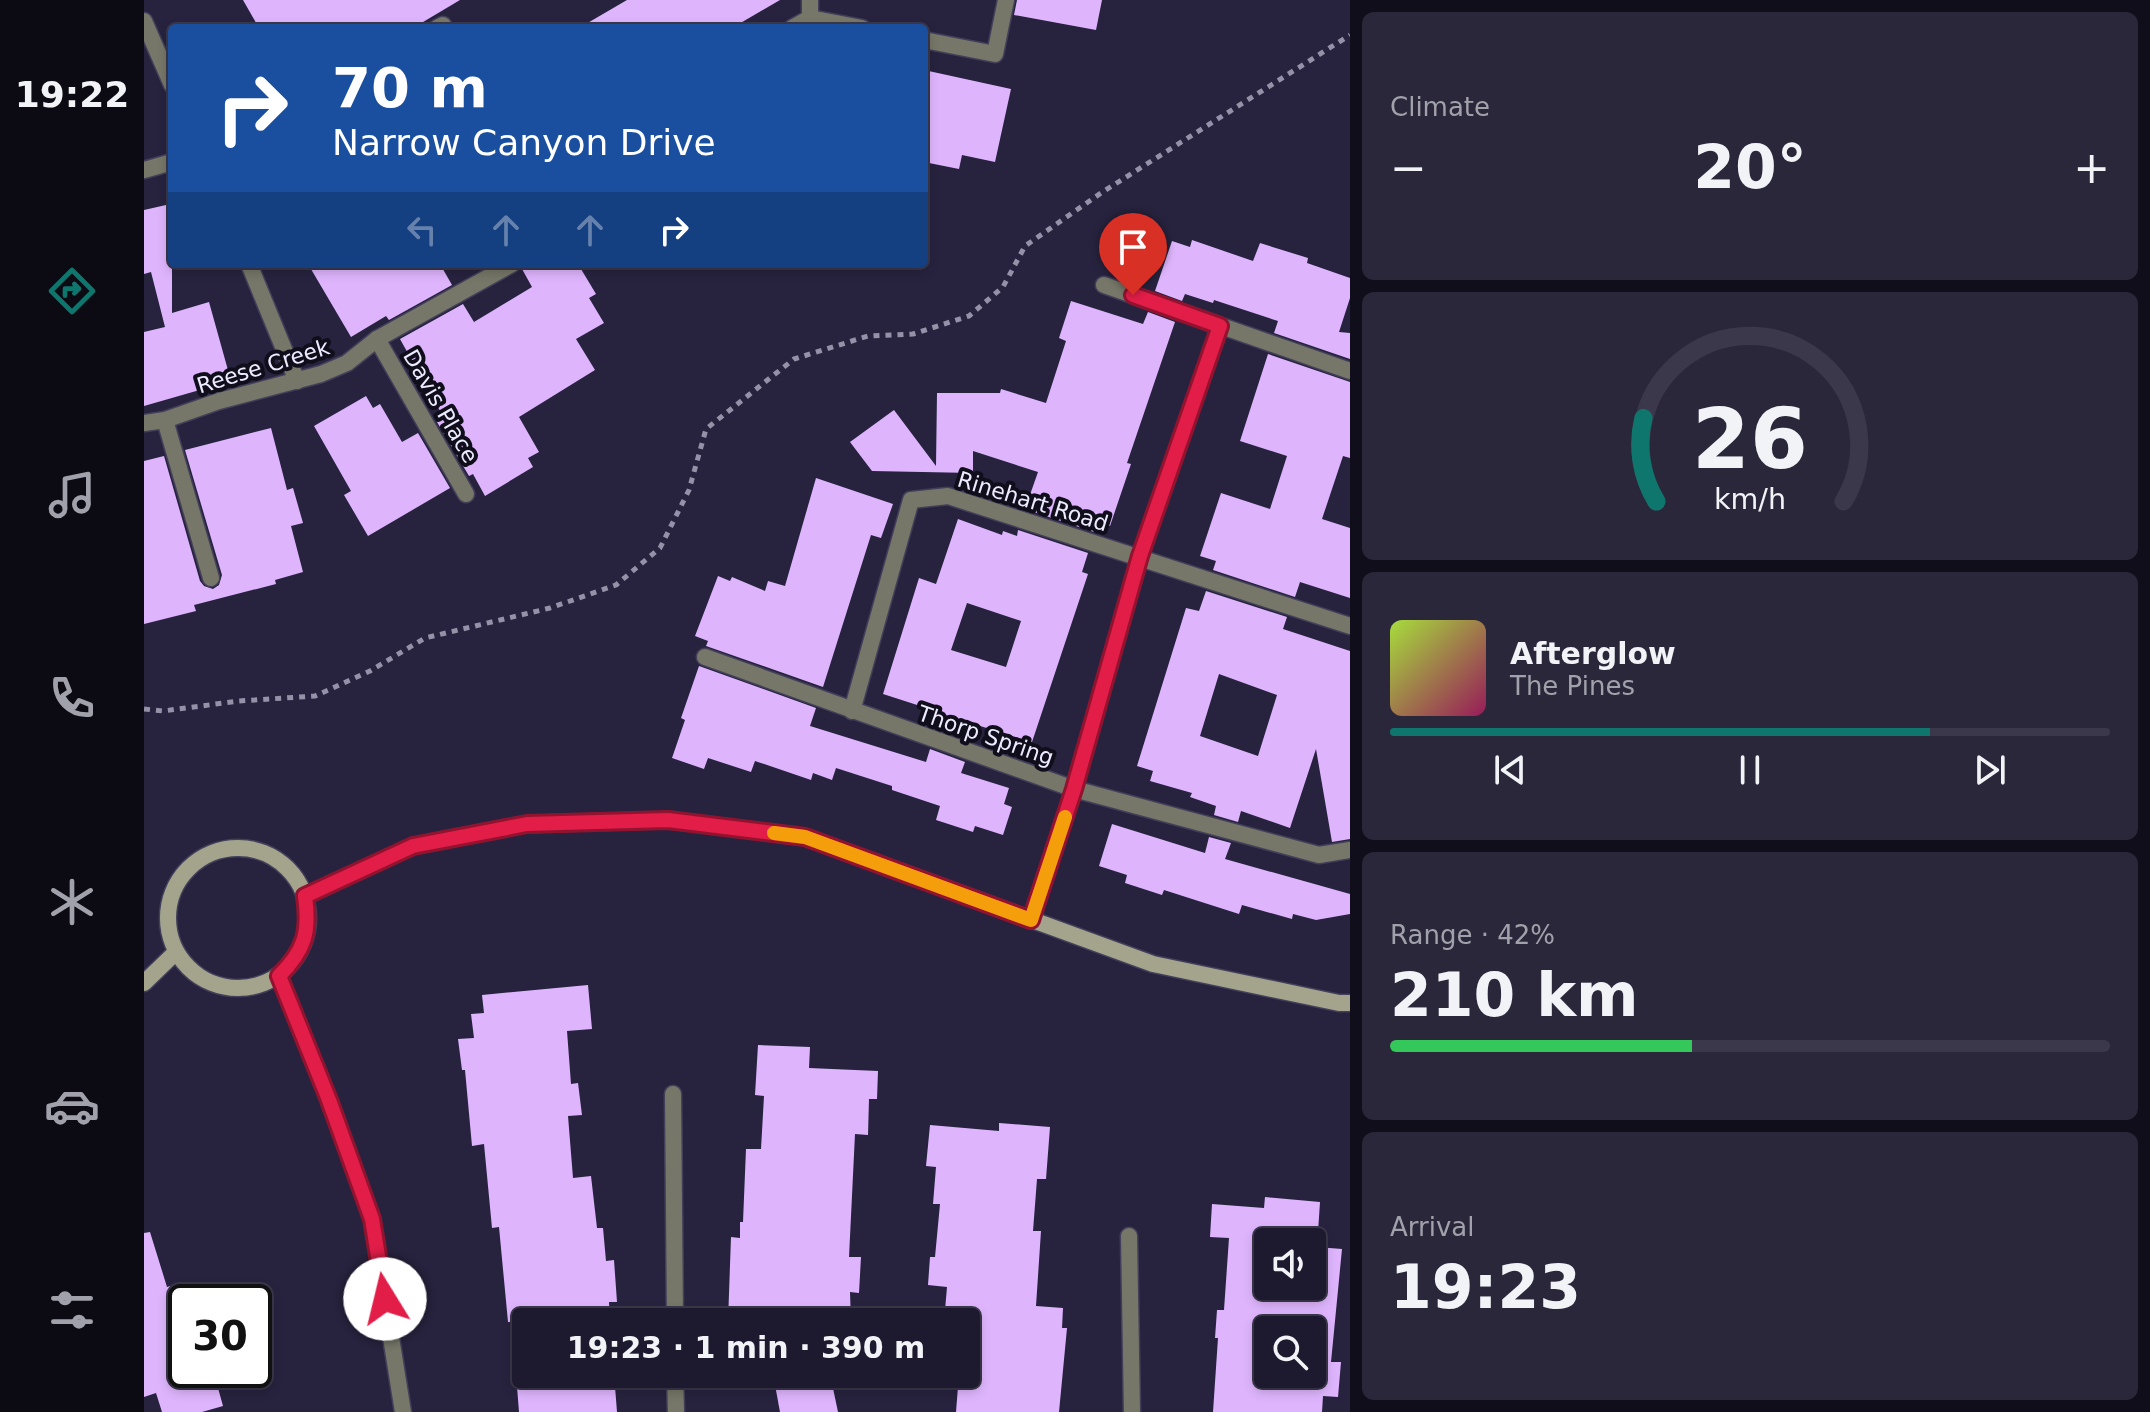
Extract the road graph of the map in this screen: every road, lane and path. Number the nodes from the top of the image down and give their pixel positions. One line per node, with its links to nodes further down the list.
1 (810, 0): 4 (street)
2 (1006, 0): 6 (street)
3 (144, 21): 7 (street)
4 (810, 23)
5 (1350, 35): 24 (path)
6 (928, 41)
7 (168, 76)
8 (168, 163): 9 (street)
9 (144, 170)
10 (251, 268): 16 (street)
11 (505, 268): 14 (street, Reese Creek)
12 (1104, 285): 13 (street)
13 (1220, 326): 15 (street); 20 (street)
14 (377, 339): 16 (street, Reese Creek); 19 (street, Davis Place)
15 (1350, 371)
16 (297, 381): 17 (street, Reese Creek)
17 (165, 420): 18 (street, Reese Creek); 21 (street)
18 (144, 423)
19 (466, 494)
20 (1140, 556): 22 (street, Rinehart Road); 25 (street, Rinehart Road); 26 (street)
21 (211, 578)
22 (1350, 626)
23 (705, 657): 25 (street, Thorp Spring)
24 (144, 709)
25 (852, 711): 26 (street, Thorp Spring)
26 (1074, 789): 27 (street, Thorp Spring); 29 (street)
27 (1350, 850)
28 (305, 896): 29 (street); 30 (street); 31 (street)
29 (1031, 920): 33 (street)
30 (176, 952): 31 (street); 32 (street)
31 (279, 976): 38 (street)
32 (144, 983)
33 (1350, 1003)
34 (673, 1094): 36 (street)
35 (1129, 1236): 40 (street)
36 (675, 1308)
37 (675, 1388): 39 (street)
38 (403, 1412)
39 (676, 1412)
40 (1132, 1412)

